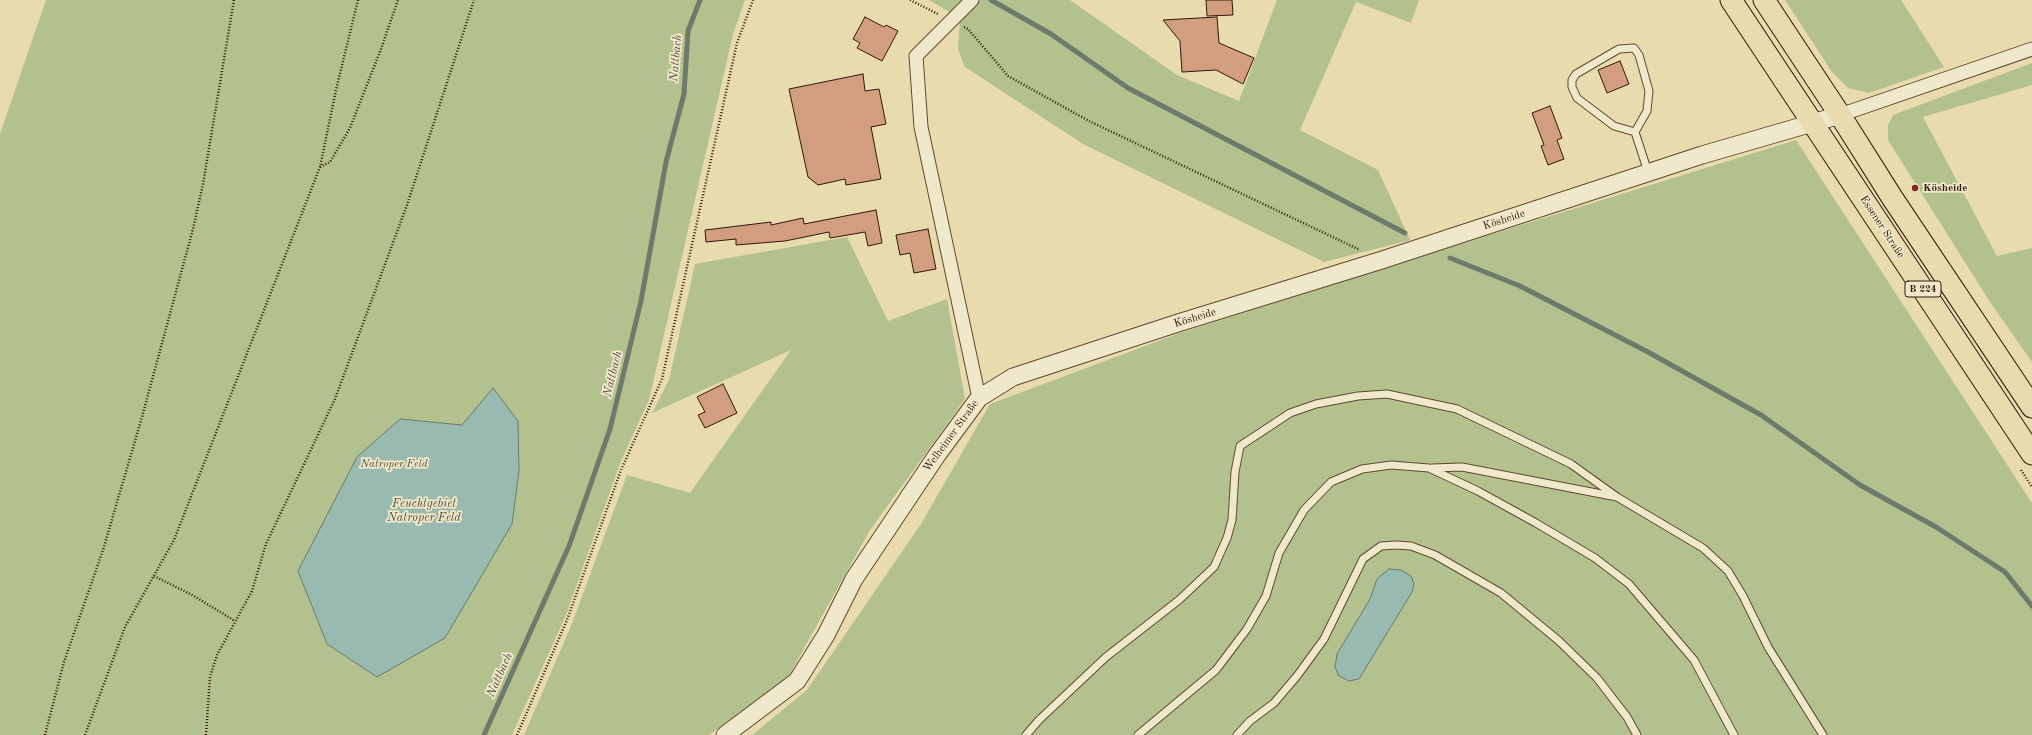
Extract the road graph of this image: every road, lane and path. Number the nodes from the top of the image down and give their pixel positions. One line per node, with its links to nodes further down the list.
1 (234, 0): 25 (path)
2 (358, 0): 15 (path)
3 (398, 0): 15 (path)
4 (474, 0): 24 (path)
5 (753, 0): 28 (path)
6 (910, 0): 10 (path)
7 (972, 0): 10 (street, Welheimer Straße)
8 (1731, 0): 13 (main road, Essener Straße / B 224)
9 (1764, 0): 12 (main road, B 224)
10 (951, 20): 17 (path); 18 (street, Welheimer Straße)
11 (2032, 49): 12 (street, Kösheide)
12 (1840, 115): 13 (street, Kösheide); 19 (main road, B 224)
13 (1813, 123): 16 (street, Kösheide); 20 (main road, Essener Straße / B 224)
14 (1635, 132): 14 (lane); 16 (lane)
15 (320, 167): 23 (path)
16 (1648, 172): 17 (street, Kösheide)
17 (1382, 260): 18 (street, Kösheide)
18 (979, 398): 29 (street, Welheimer Straße)
19 (2032, 407)
20 (2032, 454)
21 (1429, 468): 22 (lane); 31 (lane); 34 (lane)
22 (1617, 497): 30 (lane); 35 (lane)
23 (154, 576): 24 (path); 26 (path)
24 (235, 621): 27 (path)
25 (45, 735)
26 (84, 735)
27 (206, 735)
28 (517, 735)
29 (725, 735)
30 (1026, 735)
31 (1138, 735)
32 (1237, 735): 33 (lane)
33 (1637, 735)
34 (1734, 735)
35 (1823, 735)

